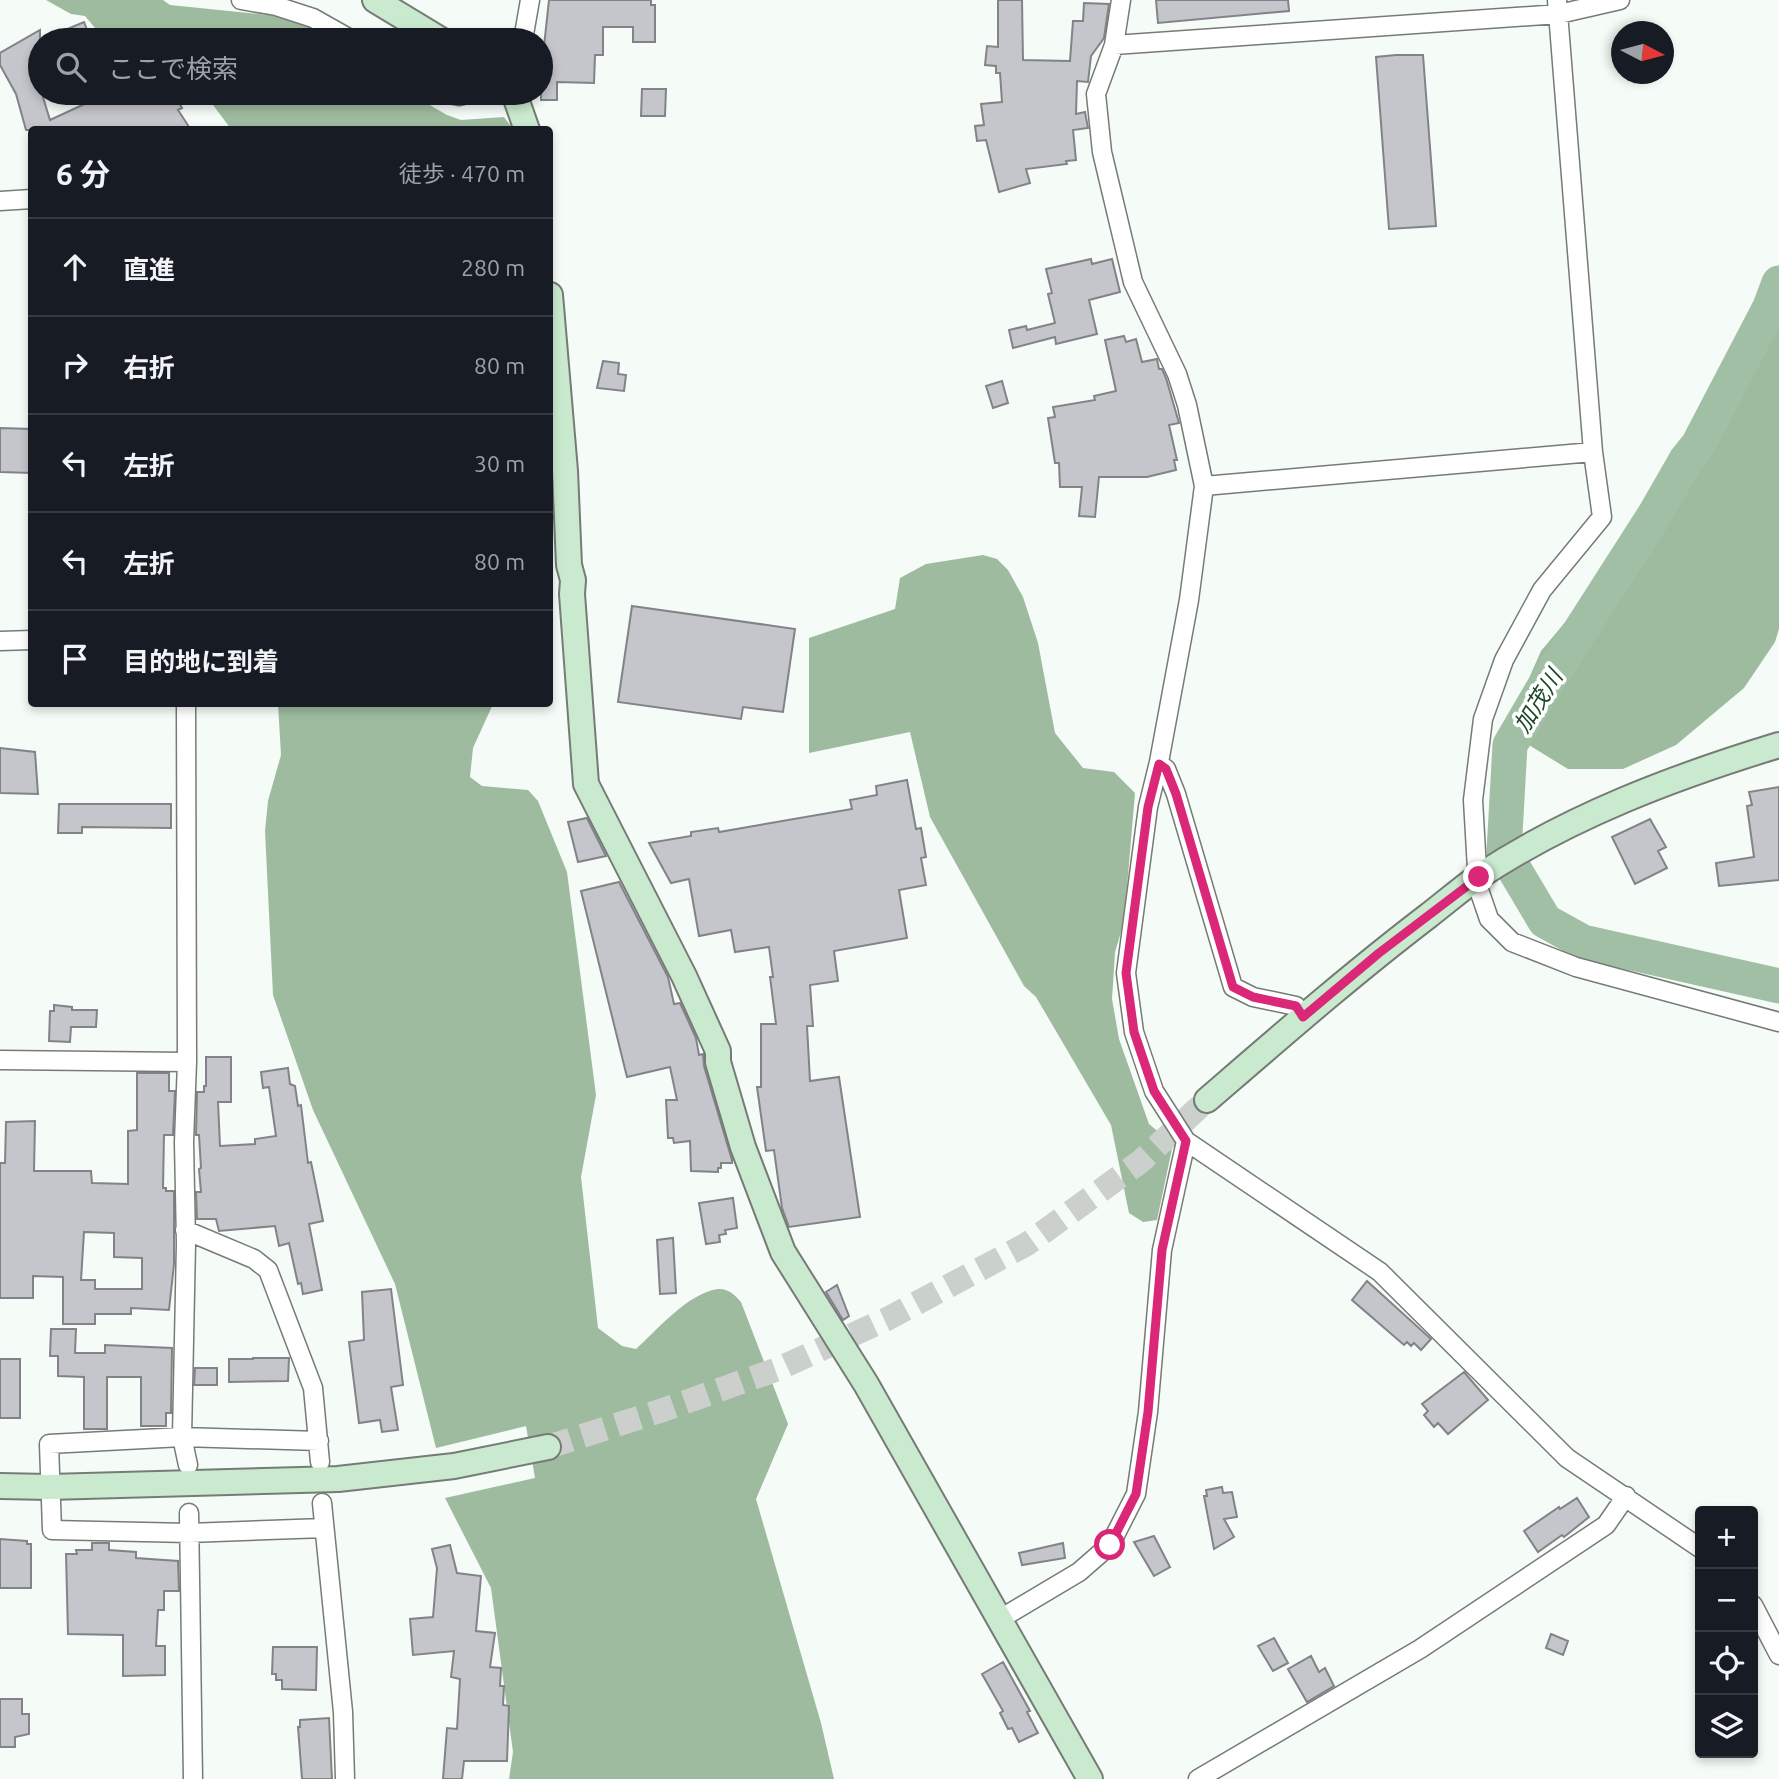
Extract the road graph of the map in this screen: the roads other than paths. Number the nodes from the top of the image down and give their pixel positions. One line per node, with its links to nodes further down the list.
1 (241, 0): 7 (street)
2 (375, 0): 8 (street)
3 (530, 0): 9 (street)
4 (1121, 0): 10 (street)
5 (1620, 0): 6 (street)
6 (1558, 7): 10 (street); 16 (street)
7 (331, 28)
8 (421, 28)
9 (525, 28)
10 (1114, 45): 17 (street)
11 (518, 105): 12 (street)
12 (526, 126)
13 (28, 199): 14 (street)
14 (0, 201)
15 (553, 330): 45 (street)
16 (1593, 452): 17 (street); 23 (street)
17 (1204, 486): 22 (street)
18 (0, 640): 19 (street)
19 (28, 640)
20 (186, 707): 27 (street)
21 (1779, 745): 23 (street)
22 (1159, 764): 24 (street); 29 (street)
23 (1478, 877): 24 (street); 25 (street)
24 (1303, 1017): 28 (street)
25 (1779, 1022)
26 (0, 1060): 27 (street)
27 (187, 1062): 30 (street)
28 (1207, 1100)
29 (1186, 1141): 38 (street); 45 (street)
30 (185, 1230): 31 (street); 32 (street)
31 (182, 1437): 32 (street); 35 (street); 37 (street)
32 (319, 1441): 34 (street)
33 (548, 1447): 37 (street)
34 (320, 1462)
35 (188, 1465)
36 (0, 1486): 37 (street)
37 (49, 1488): 42 (street)
38 (1626, 1496): 43 (street); 50 (street)
39 (322, 1503): 41 (street)
40 (189, 1513): 42 (street)
41 (324, 1528): 42 (street); 48 (street)
42 (189, 1533): 47 (street)
43 (1695, 1544)
44 (1758, 1615): 46 (street)
45 (1000, 1619): 49 (street)
46 (1779, 1655)
47 (193, 1779)
48 (345, 1779)
49 (1090, 1779)
50 (1198, 1779)

